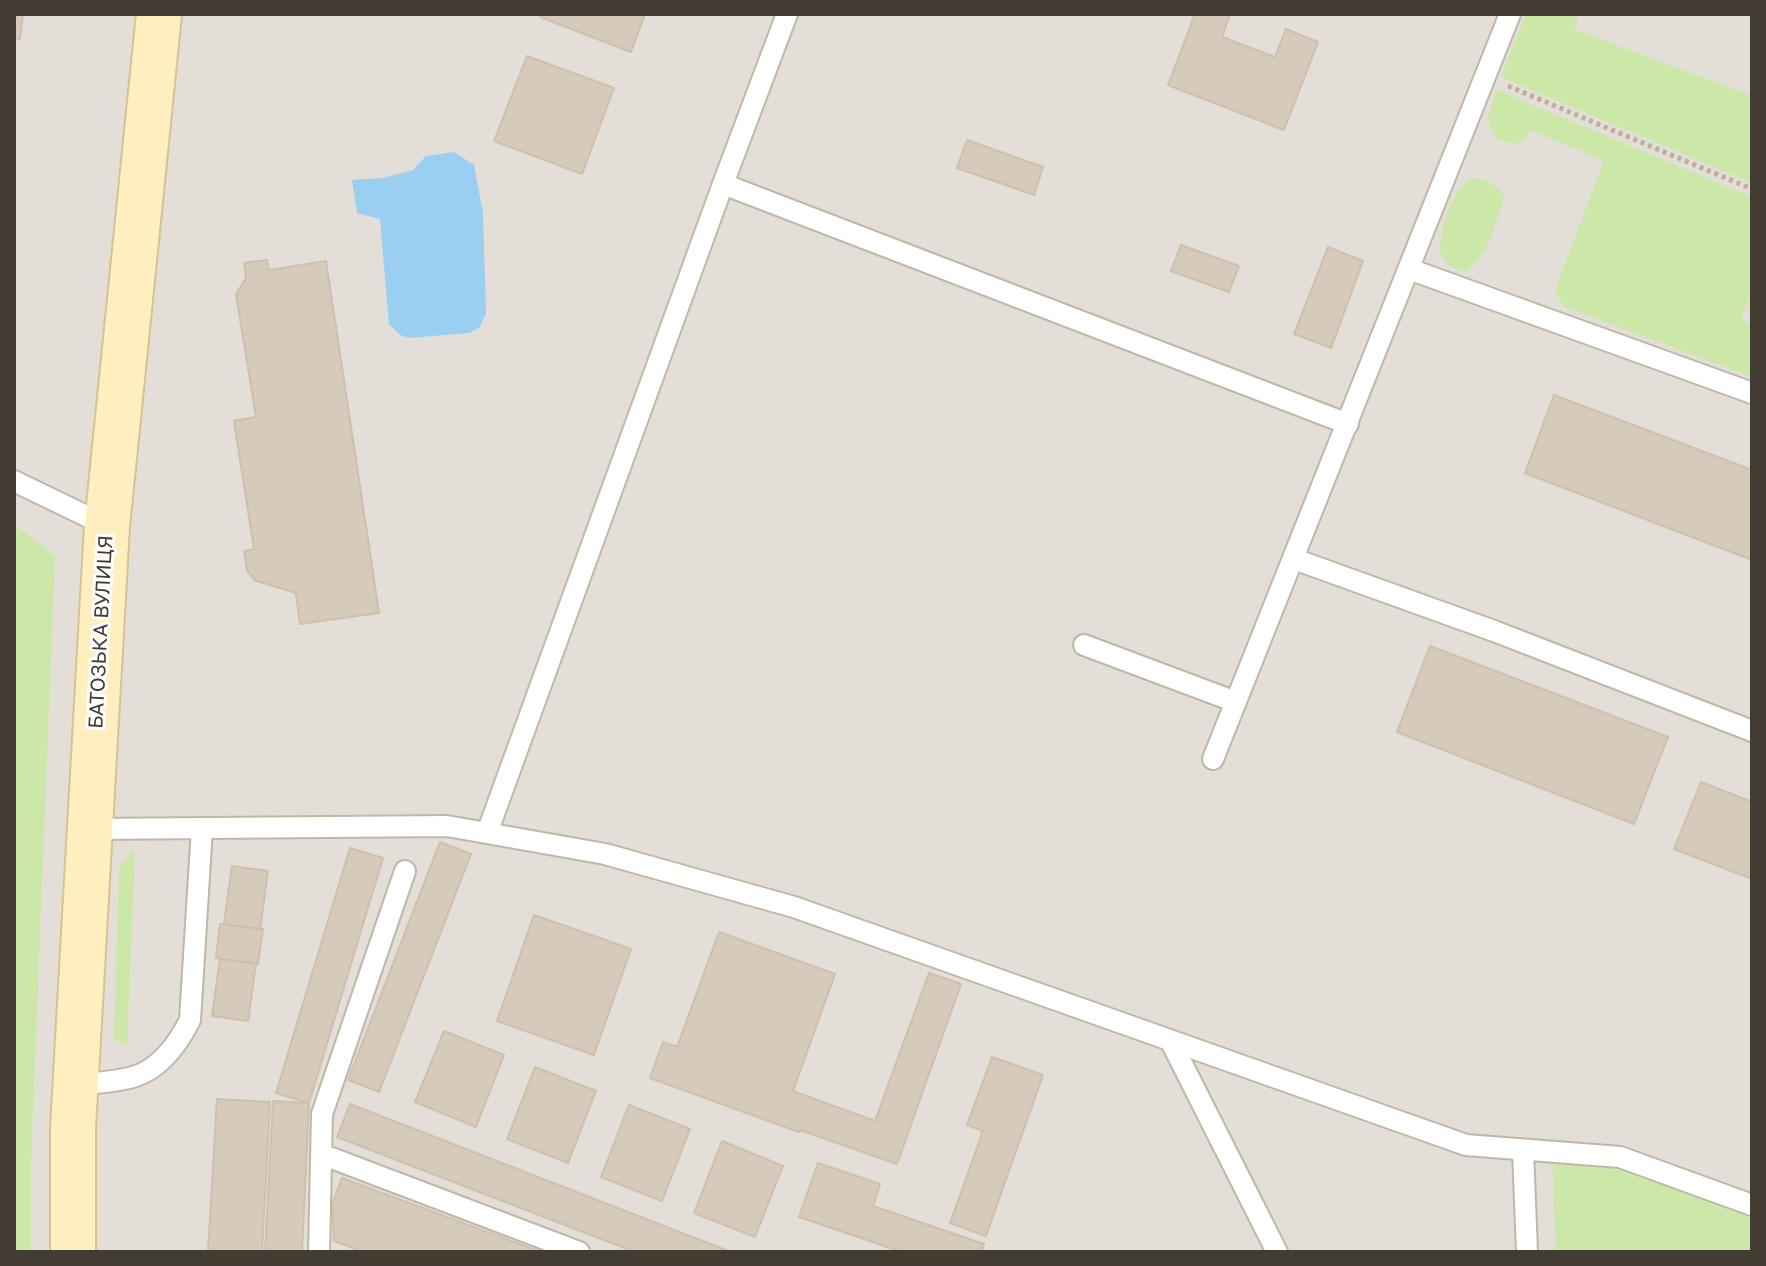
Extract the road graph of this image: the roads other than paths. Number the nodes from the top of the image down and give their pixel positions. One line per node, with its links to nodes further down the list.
1 (159, 14): 9 (street, БАТОЗЬКА ВУЛИЦЯ)
2 (787, 14): 4 (lane)
3 (1510, 14): 5 (lane)
4 (723, 184): 7 (lane); 17 (lane)
5 (1409, 269): 6 (lane); 7 (lane)
6 (1752, 393)
7 (1348, 424): 10 (lane)
8 (14, 481): 9 (lane)
9 (107, 526): 16 (street, БАТОЗЬКА ВУЛИЦЯ)
10 (1294, 559): 12 (lane); 13 (lane)
11 (1084, 645): 12 (lane)
12 (1236, 702): 14 (lane)
13 (1752, 731)
14 (1213, 759)
15 (202, 828): 16 (lane); 17 (lane); 20 (lane)
16 (90, 829): 20 (street, БАТОЗЬКА ВУЛИЦЯ)
17 (487, 833): 19 (lane)
18 (405, 871): 22 (lane)
19 (1170, 1040): 21 (lane); 29 (lane)
20 (75, 1085): 26 (street, БАТОЗЬКА ВУЛИЦЯ)
21 (1523, 1150): 23 (lane); 30 (lane)
22 (321, 1154): 27 (lane); 28 (lane)
23 (1724, 1195): 24 (lane); 25 (lane)
24 (1752, 1205)
25 (1752, 1221)
26 (73, 1252)
27 (319, 1252)
28 (579, 1252)
29 (1277, 1252)
30 (1527, 1252)

